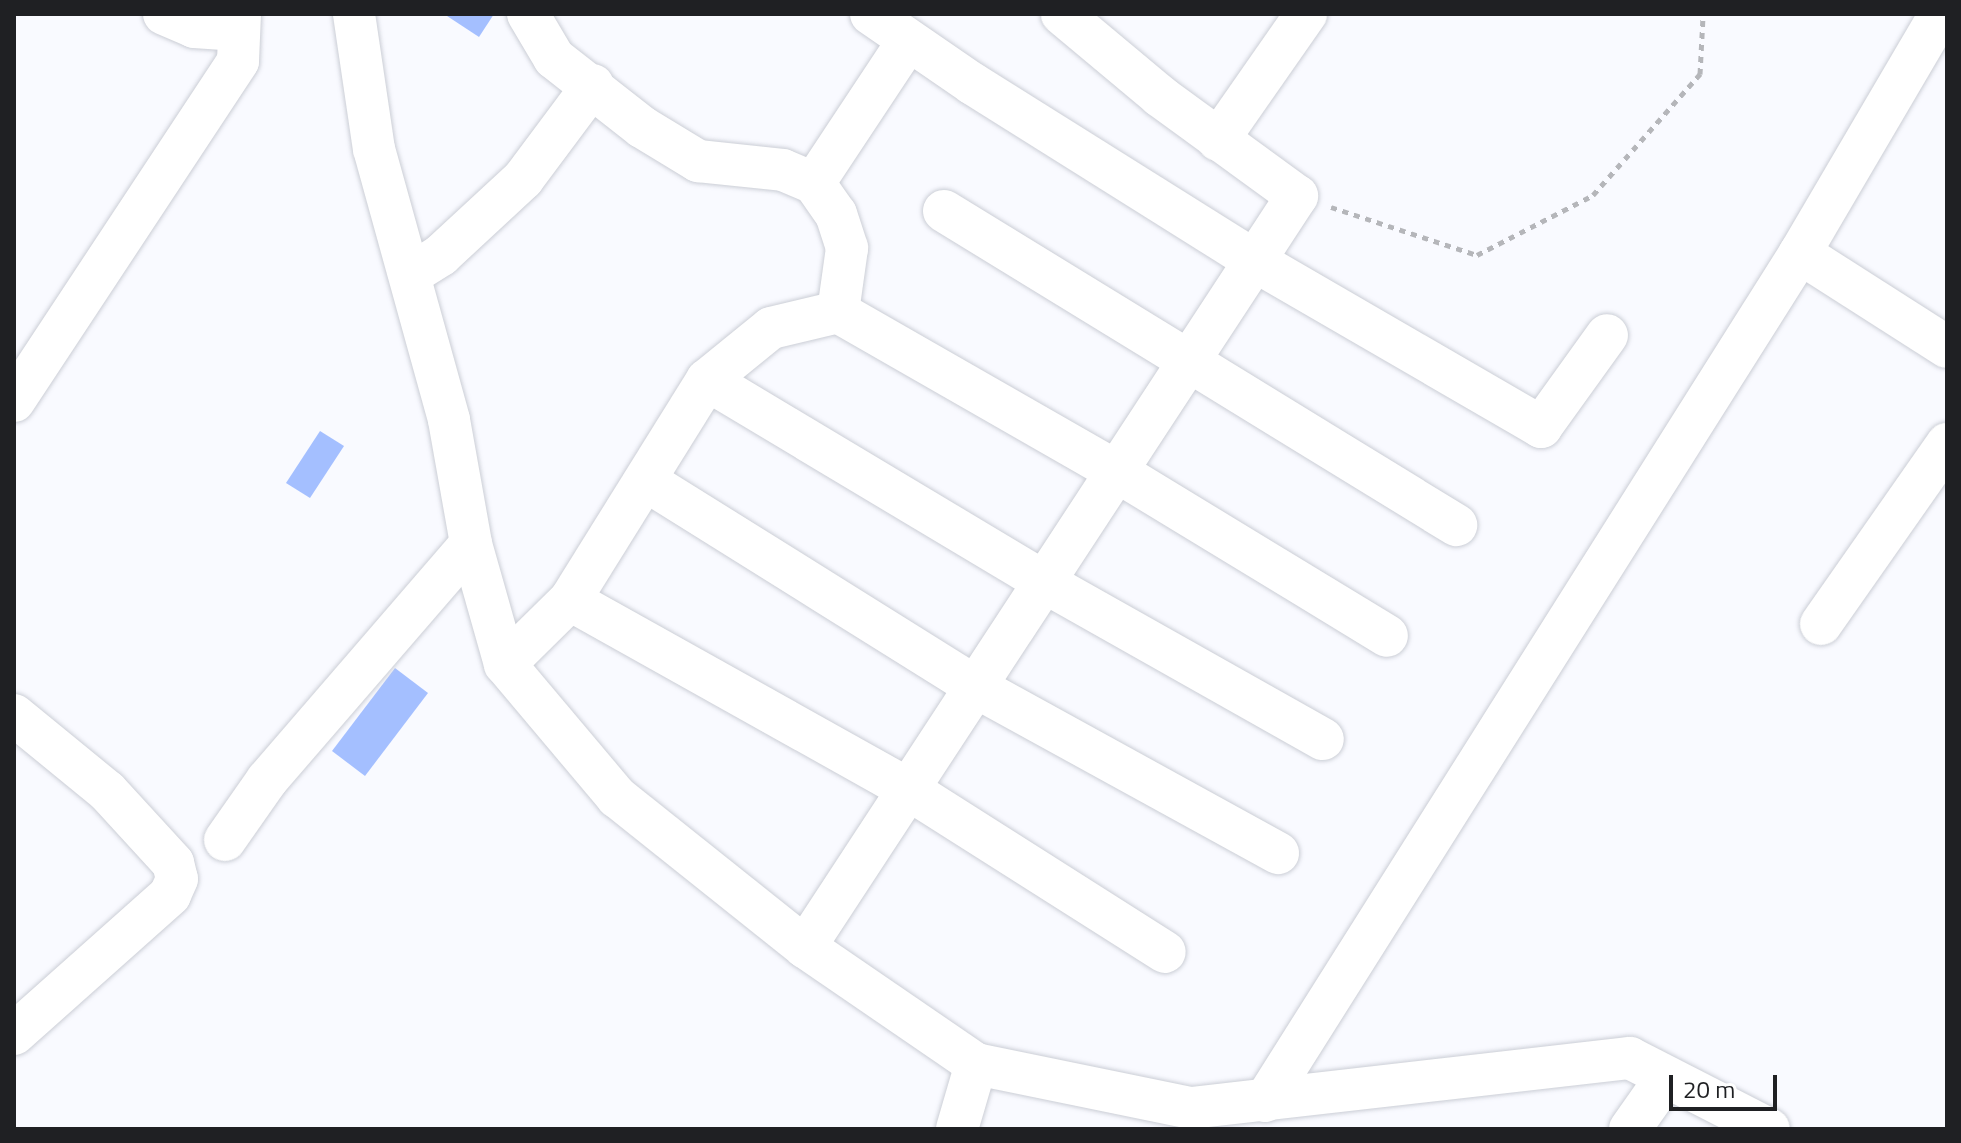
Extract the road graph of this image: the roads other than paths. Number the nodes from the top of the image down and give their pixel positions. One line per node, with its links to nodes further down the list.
1 (164, 14): 8 (street)
2 (354, 14): 16 (street)
3 (528, 14): 10 (street)
4 (871, 14): 9 (street)
5 (1062, 14): 11 (street)
6 (1306, 14): 11 (street)
7 (1940, 14): 14 (street)
8 (239, 22): 22 (street)
9 (908, 41): 12 (street); 15 (street)
10 (593, 85): 12 (street); 16 (street)
11 (1218, 140): 15 (street)
12 (814, 183): 17 (street)
13 (944, 211): 20 (street)
14 (1800, 253): 19 (street); 44 (street)
15 (1255, 261): 18 (street); 20 (street)
16 (411, 274): 27 (street)
17 (838, 312): 21 (street); 24 (street)
18 (1607, 335)
19 (1944, 338)
20 (1186, 364): 24 (street); 26 (street)
21 (707, 380): 25 (street); 28 (street)
22 (14, 401)
23 (1947, 444): 30 (street)
24 (1116, 471): 28 (street); 31 (street)
25 (648, 482): 29 (street); 33 (street)
26 (1456, 525)
27 (471, 544): 32 (street); 37 (street)
28 (1044, 582): 33 (street); 35 (street)
29 (570, 600): 32 (street); 36 (street)
30 (1821, 624)
31 (1387, 636)
32 (505, 664): 39 (street)
33 (974, 686): 36 (street); 38 (street)
34 (14, 715): 41 (street)
35 (1323, 739)
36 (908, 789): 39 (street); 40 (street)
37 (225, 840)
38 (1278, 853)
39 (805, 947): 42 (street)
40 (1165, 952)
41 (19, 1022)
42 (976, 1064): 44 (street); 45 (street)
43 (1666, 1078): 44 (street); 46 (street); 47 (street)
44 (1265, 1101)
45 (957, 1129)
46 (1630, 1129)
47 (1769, 1129)

